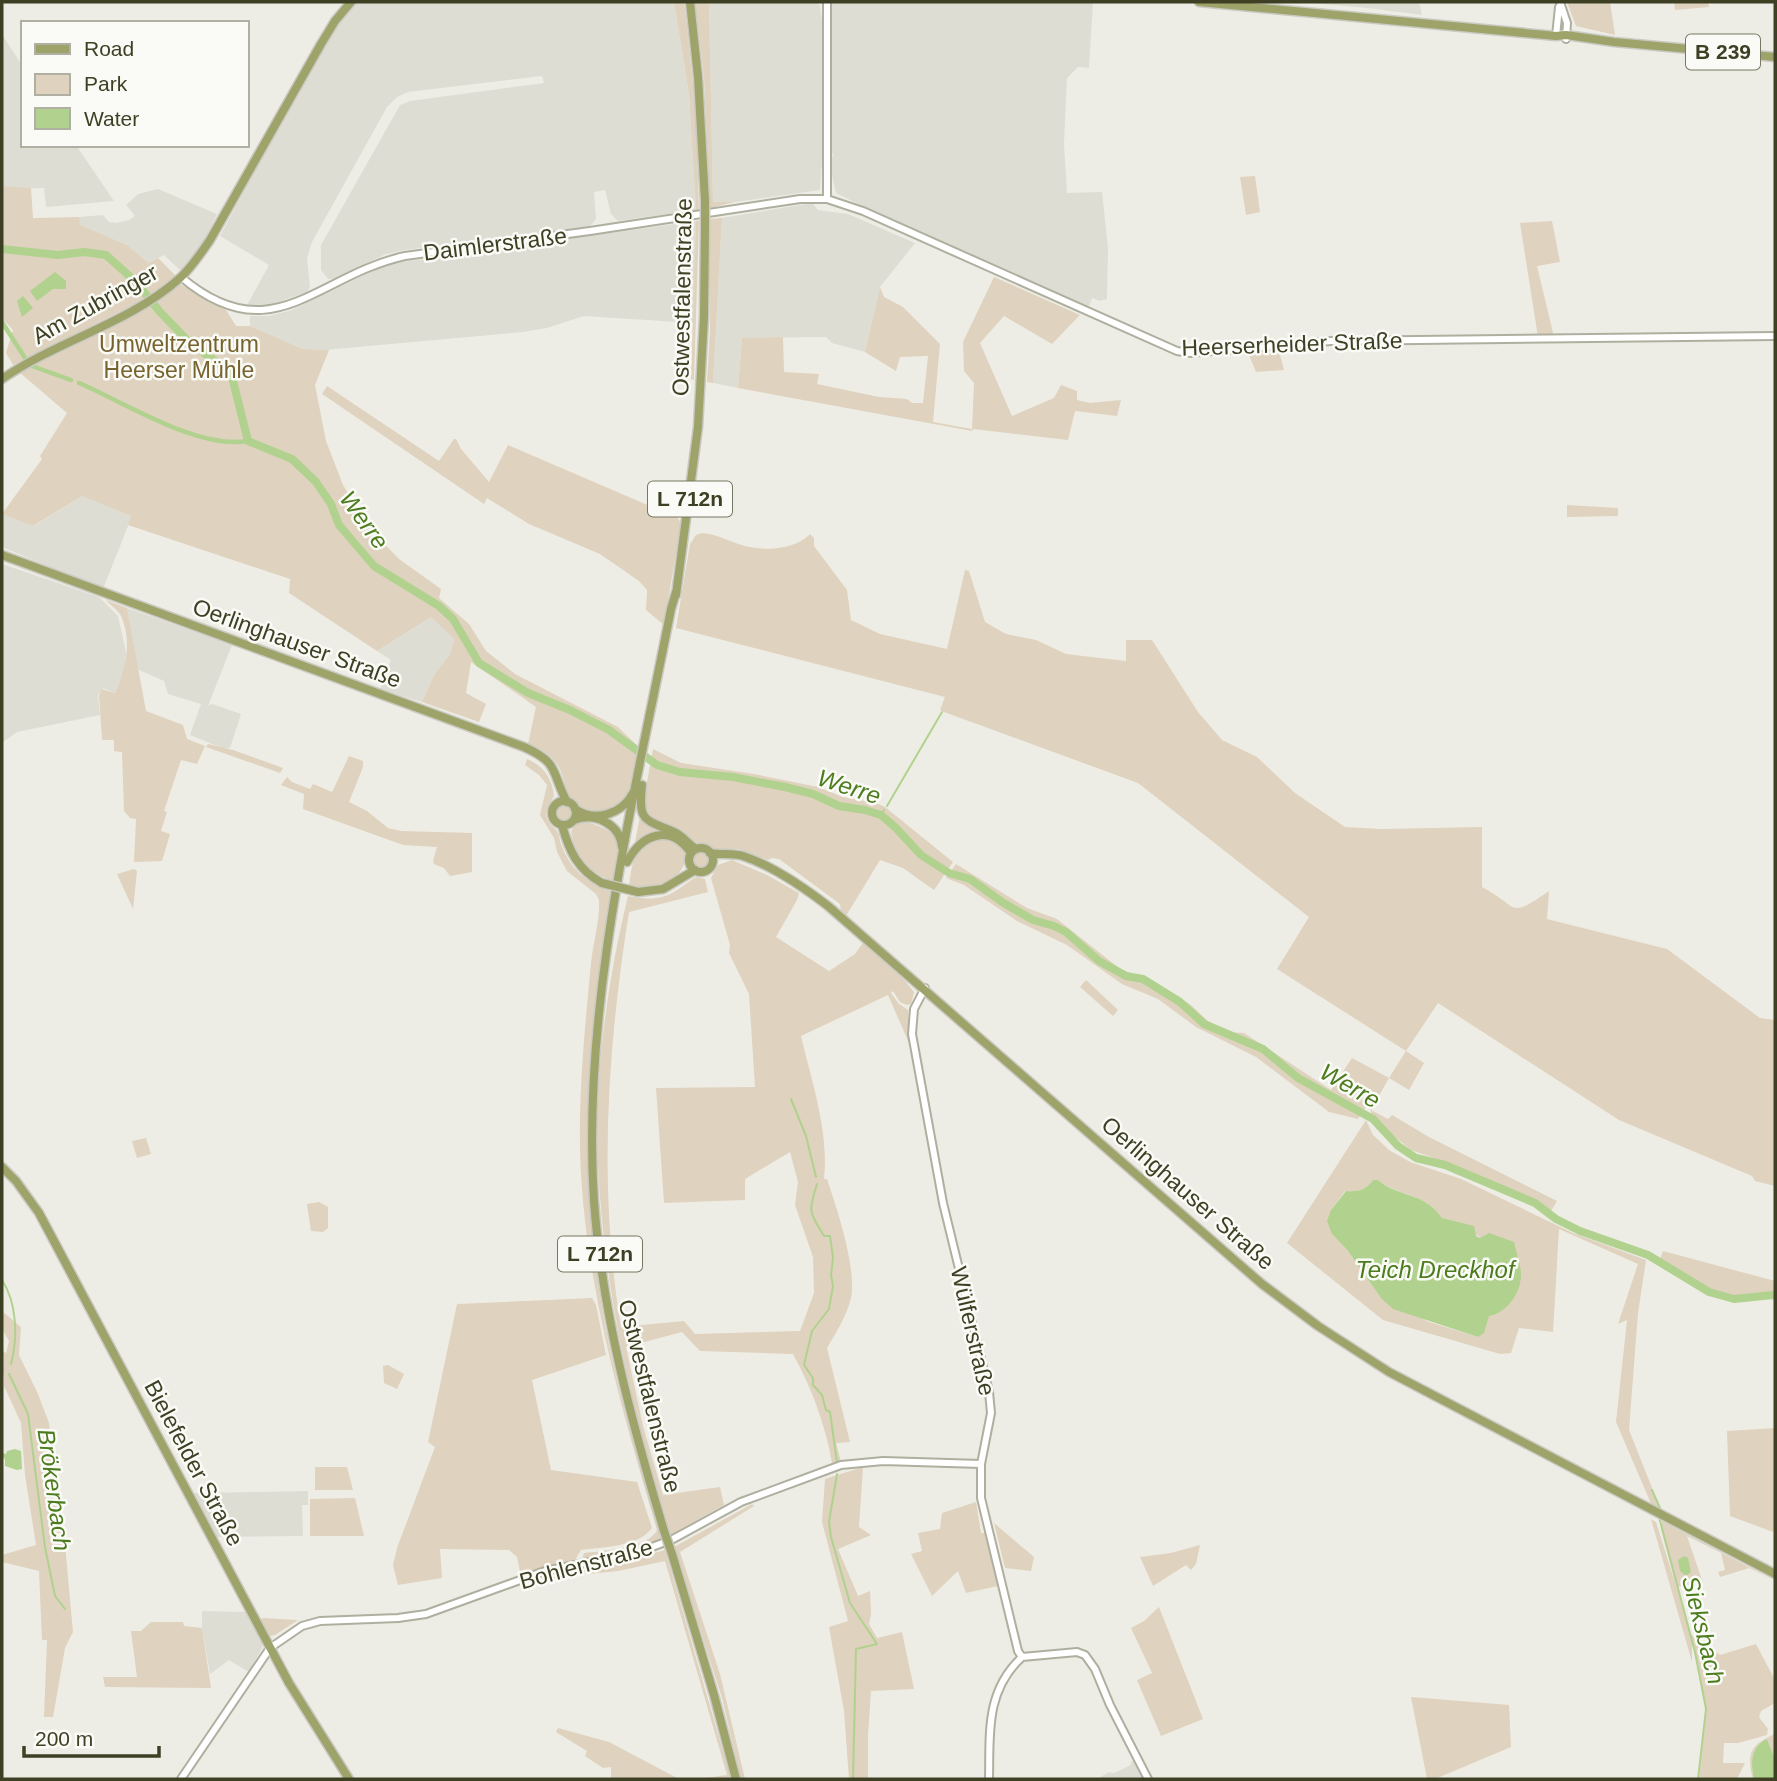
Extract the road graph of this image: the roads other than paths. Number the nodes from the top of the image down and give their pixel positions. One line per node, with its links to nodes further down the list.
1 (351, 2): 10 (main road, Am Zubringer)
2 (690, 2): 14 (main road, Ostwestfalenstraße / L 712n, bridge)
3 (826, 2): 9 (street)
4 (1199, 2): 6 (main road, B 239)
5 (1560, 2): 6 (street); 7 (street)
6 (1556, 36): 7 (main road, B 239)
7 (1566, 37): 8 (main road, B 239)
8 (1775, 57)
9 (827, 200): 10 (street, Daimlerstraße); 11 (street, Heerserheider Straße)
10 (181, 277): 12 (main road, Am Zubringer)
11 (1775, 336)
12 (2, 379)
13 (2, 555): 15 (main road, Oerlinghauser Straße)
14 (639, 784): 16 (main road, L 712n); 18 (main road, L 712n); 20 (main road, Ostwestfalenstraße / L 712n)
15 (563, 802): 16 (main road); 17 (main road)
16 (575, 809): 17 (main road)
17 (568, 823): 20 (main road, L 712n); 21 (main road, bridge)
18 (694, 851): 19 (main road, Oerlinghauser Straße); 20 (main road); 21 (main road)
19 (711, 857): 21 (main road); 22 (main road, Oerlinghauser Straße)
20 (625, 861): 30 (main road, Ostwestfalenstraße / L 712n, bridge)
21 (692, 867)
22 (925, 988): 24 (street, Wülferstraße); 25 (main road, Oerlinghauser Straße)
23 (2, 1167): 26 (main road, Bielefelder Straße)
24 (981, 1464): 26 (street, Bohlenstraße); 27 (street, Wülferstraße)
25 (1775, 1574)
26 (271, 1648): 28 (street, Bohlenstraße); 29 (main road, Bielefelder Straße)
27 (1022, 1657): 31 (street); 32 (street)
28 (181, 1779)
29 (349, 1779)
30 (736, 1779)
31 (989, 1779)
32 (1148, 1779)

